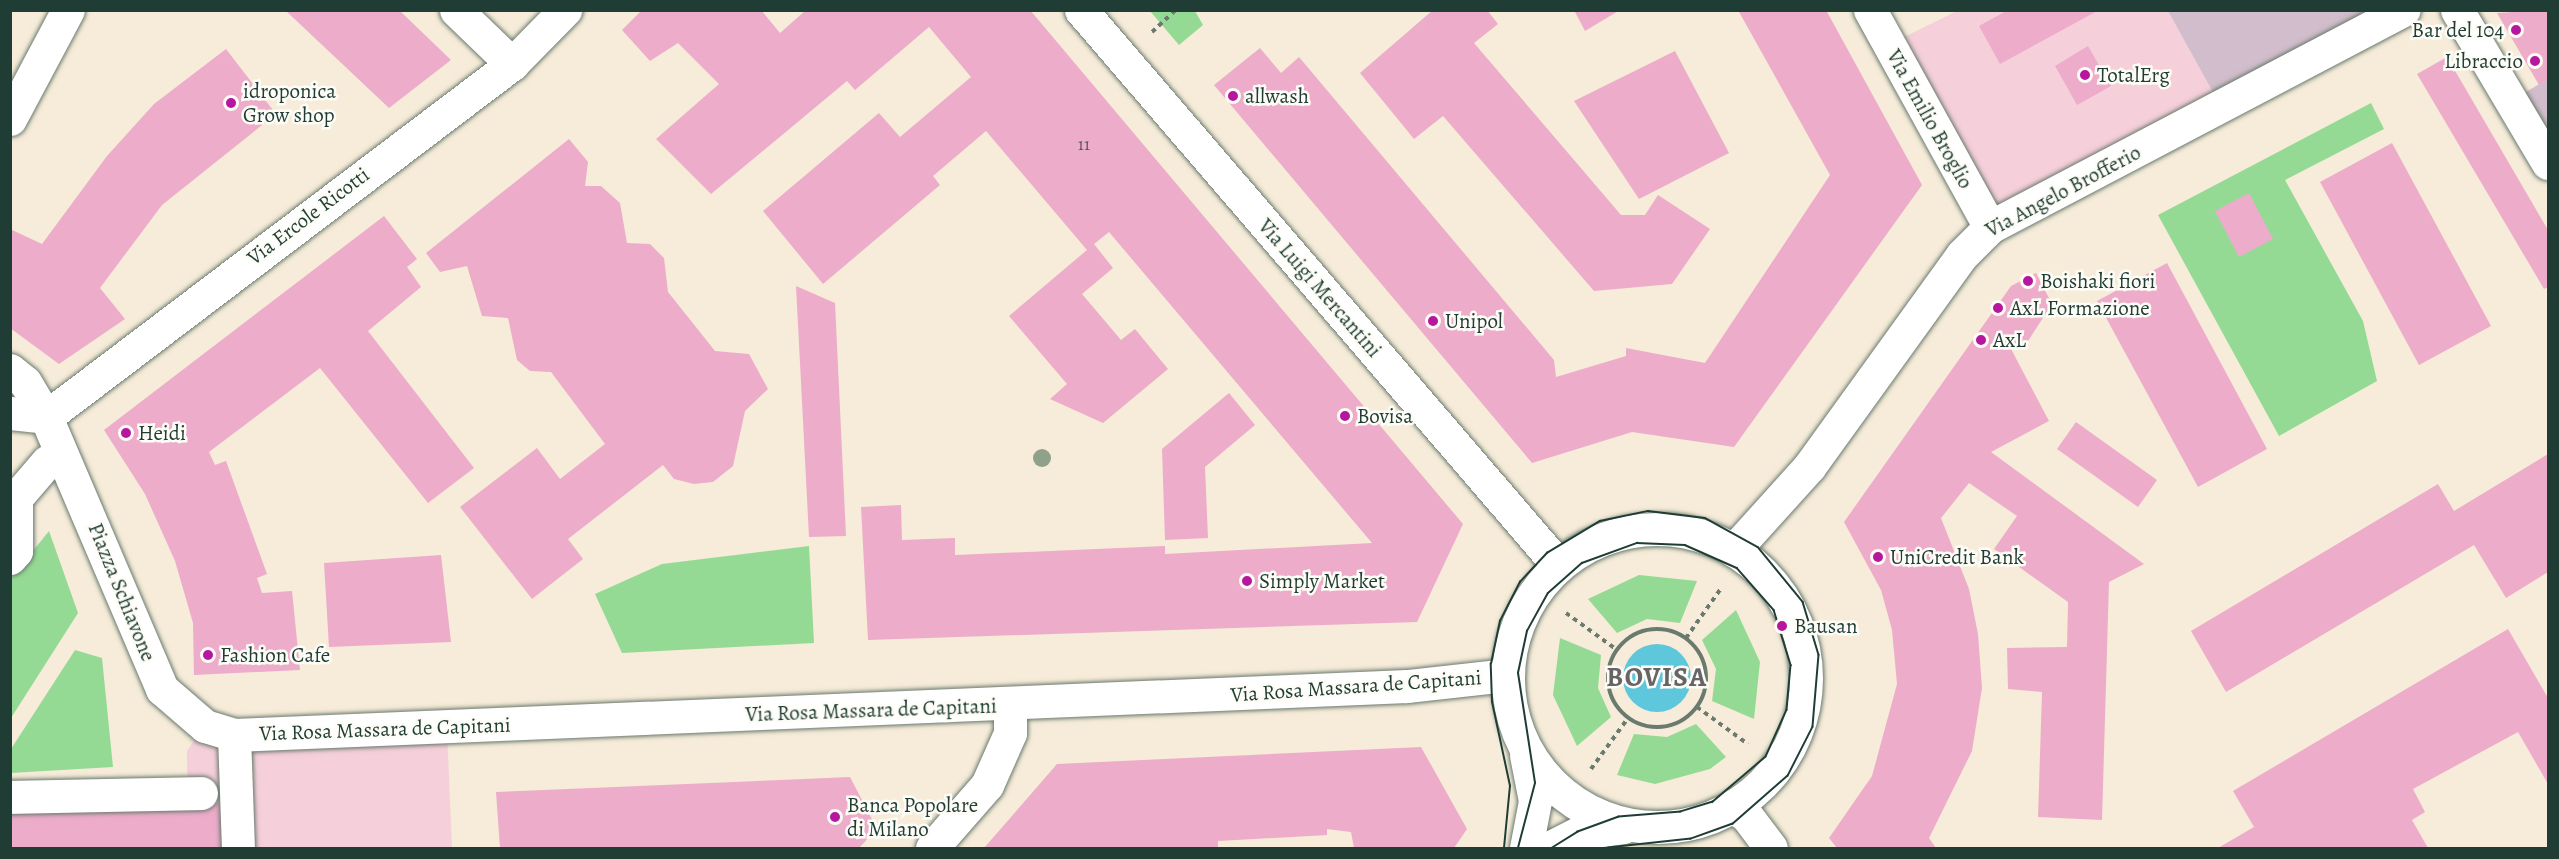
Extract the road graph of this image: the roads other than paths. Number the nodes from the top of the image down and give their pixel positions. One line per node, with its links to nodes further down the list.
1 (68, 10): 9 (street)
2 (456, 10): 8 (street)
3 (566, 10): 8 (street, Via Ercole Ricotti)
4 (1081, 10): 18 (street, Via Luigi Mercantini)
5 (1870, 10): 11 (street, Via Emilio Broglio)
6 (2404, 10): 11 (street, Via Angelo Brofferio)
7 (2457, 10): 10 (street)
8 (512, 64): 14 (street, Via Ercole Ricotti)
9 (10, 119)
10 (2548, 163)
11 (1990, 227): 16 (street, Via Angelo Brofferio)
12 (10, 370): 14 (street, Piazza Schiavone)
13 (10, 413): 14 (street)
14 (46, 417): 22 (street, Piazza Schiavone)
15 (47, 462): 17 (street)
16 (1734, 550): 18 (street); 25 (street)
17 (10, 558)
18 (1558, 565): 19 (street)
19 (1508, 675): 20 (street, Via Rosa Massara de Capitani); 21 (street)
20 (1010, 704): 22 (street, Via Rosa Massara de Capitani); 28 (street)
21 (1516, 728): 26 (street); 29 (street)
22 (234, 735): 27 (street)
23 (201, 793): 24 (street)
24 (10, 797)
25 (1733, 807): 26 (street); 31 (street)
26 (1654, 828): 30 (street)
27 (238, 849)
28 (932, 849)
29 (1526, 849)
30 (1549, 849)
31 (1771, 849)

